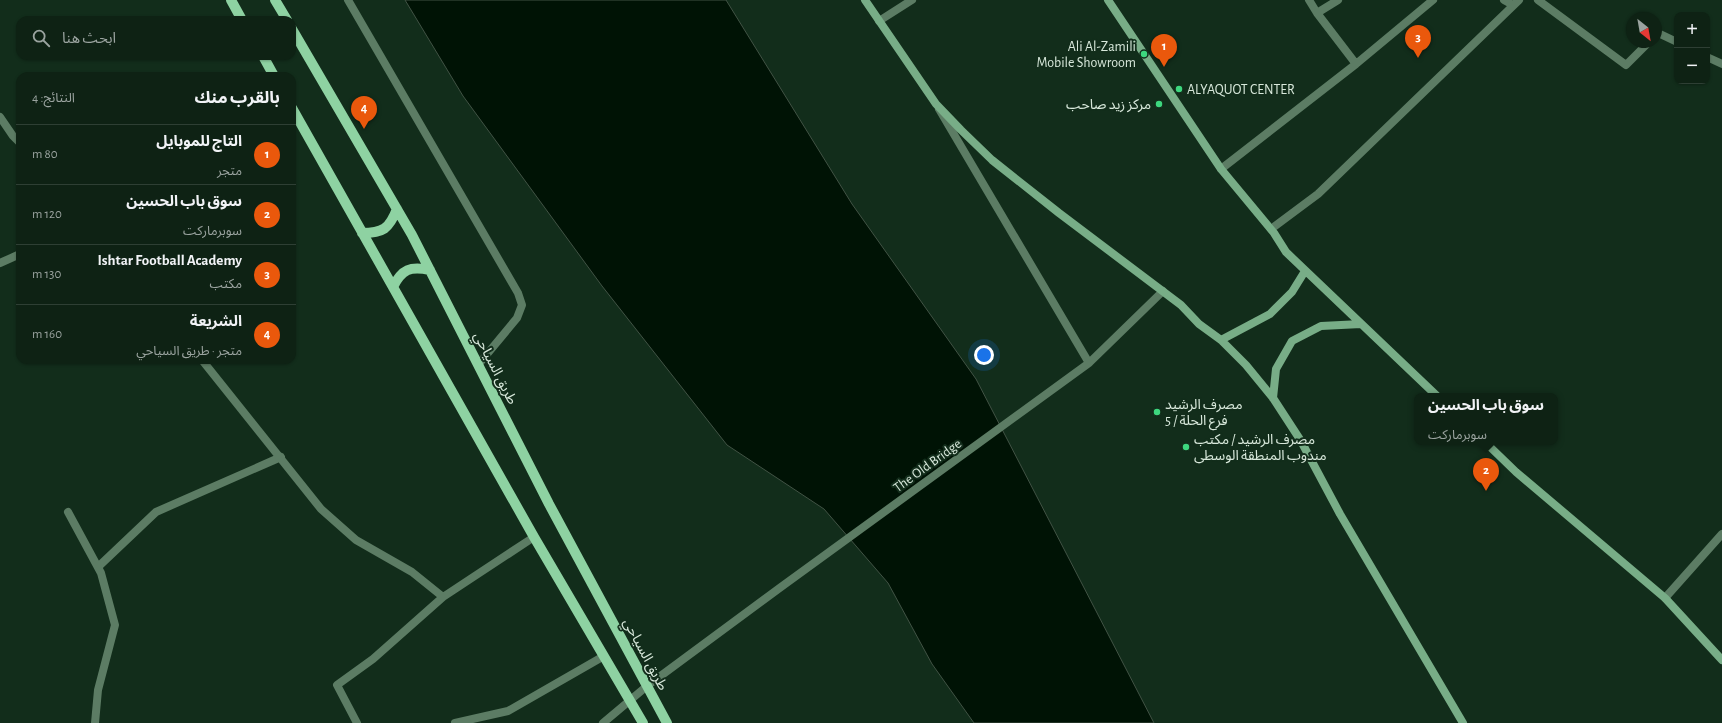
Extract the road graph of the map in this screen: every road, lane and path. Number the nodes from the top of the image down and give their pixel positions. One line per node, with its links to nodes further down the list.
1 (231, 0): 14 (main road)
2 (275, 0): 15 (main road)
3 (348, 0): 44 (street)
4 (865, 0): 16 (street)
5 (912, 0): 16 (street)
6 (1108, 0): 30 (street)
7 (1309, 0): 13 (street)
8 (1338, 0): 13 (street)
9 (1433, 0): 23 (street)
10 (1504, 0): 12 (street)
11 (1538, 0): 20 (street)
12 (1516, 3): 32 (street)
13 (1317, 13): 23 (street)
14 (240, 16)
15 (285, 16)
16 (879, 21): 26 (street)
17 (1662, 35): 19 (street)
18 (296, 36): 31 (main road, طريق السياحي)
19 (1674, 41)
20 (1643, 48)
21 (1710, 58): 24 (street)
22 (265, 60): 25 (main road)
23 (1356, 64): 30 (street)
24 (1722, 64)
25 (272, 72)
26 (936, 104): 39 (street); 42 (street)
27 (296, 115): 33 (main road)
28 (0, 117): 29 (street)
29 (16, 140)
30 (1221, 170): 32 (street)
31 (397, 209): 33 (main road); 36 (main road, طريق السياحي)
32 (1271, 229): 37 (street)
33 (362, 233): 38 (main road)
34 (16, 256): 35 (street)
35 (0, 263)
36 (430, 270): 38 (main road); 44 (main road, طريق السياحي)
37 (1305, 271): 40 (street); 41 (street)
38 (393, 287): 51 (main road)
39 (1162, 291): 41 (street); 42 (street, The Old Bridge)
40 (1361, 324): 45 (street); 46 (street)
41 (1221, 340): 46 (street)
42 (1089, 363): 57 (street, The Old Bridge)
43 (205, 364): 48 (street)
44 (478, 365): 57 (main road, طريق السياحي)
45 (1434, 393)
46 (1273, 398): 65 (street)
47 (1488, 445): 54 (street)
48 (281, 458): 52 (street); 53 (street)
49 (68, 512): 52 (street)
50 (1722, 534): 54 (street)
51 (534, 536): 53 (street); 55 (main road)
52 (98, 567): 59 (street)
53 (443, 597): 60 (street)
54 (1665, 598): 56 (street)
55 (604, 656): 58 (main road); 61 (street)
56 (1722, 660)
57 (647, 686): 58 (street, The Old Bridge); 64 (main road, طريق السياحي)
58 (630, 700): 62 (street, The Old Bridge); 63 (main road)
59 (95, 723)
60 (357, 723)
61 (455, 723)
62 (603, 723)
63 (643, 723)
64 (667, 723)
65 (1463, 723)

